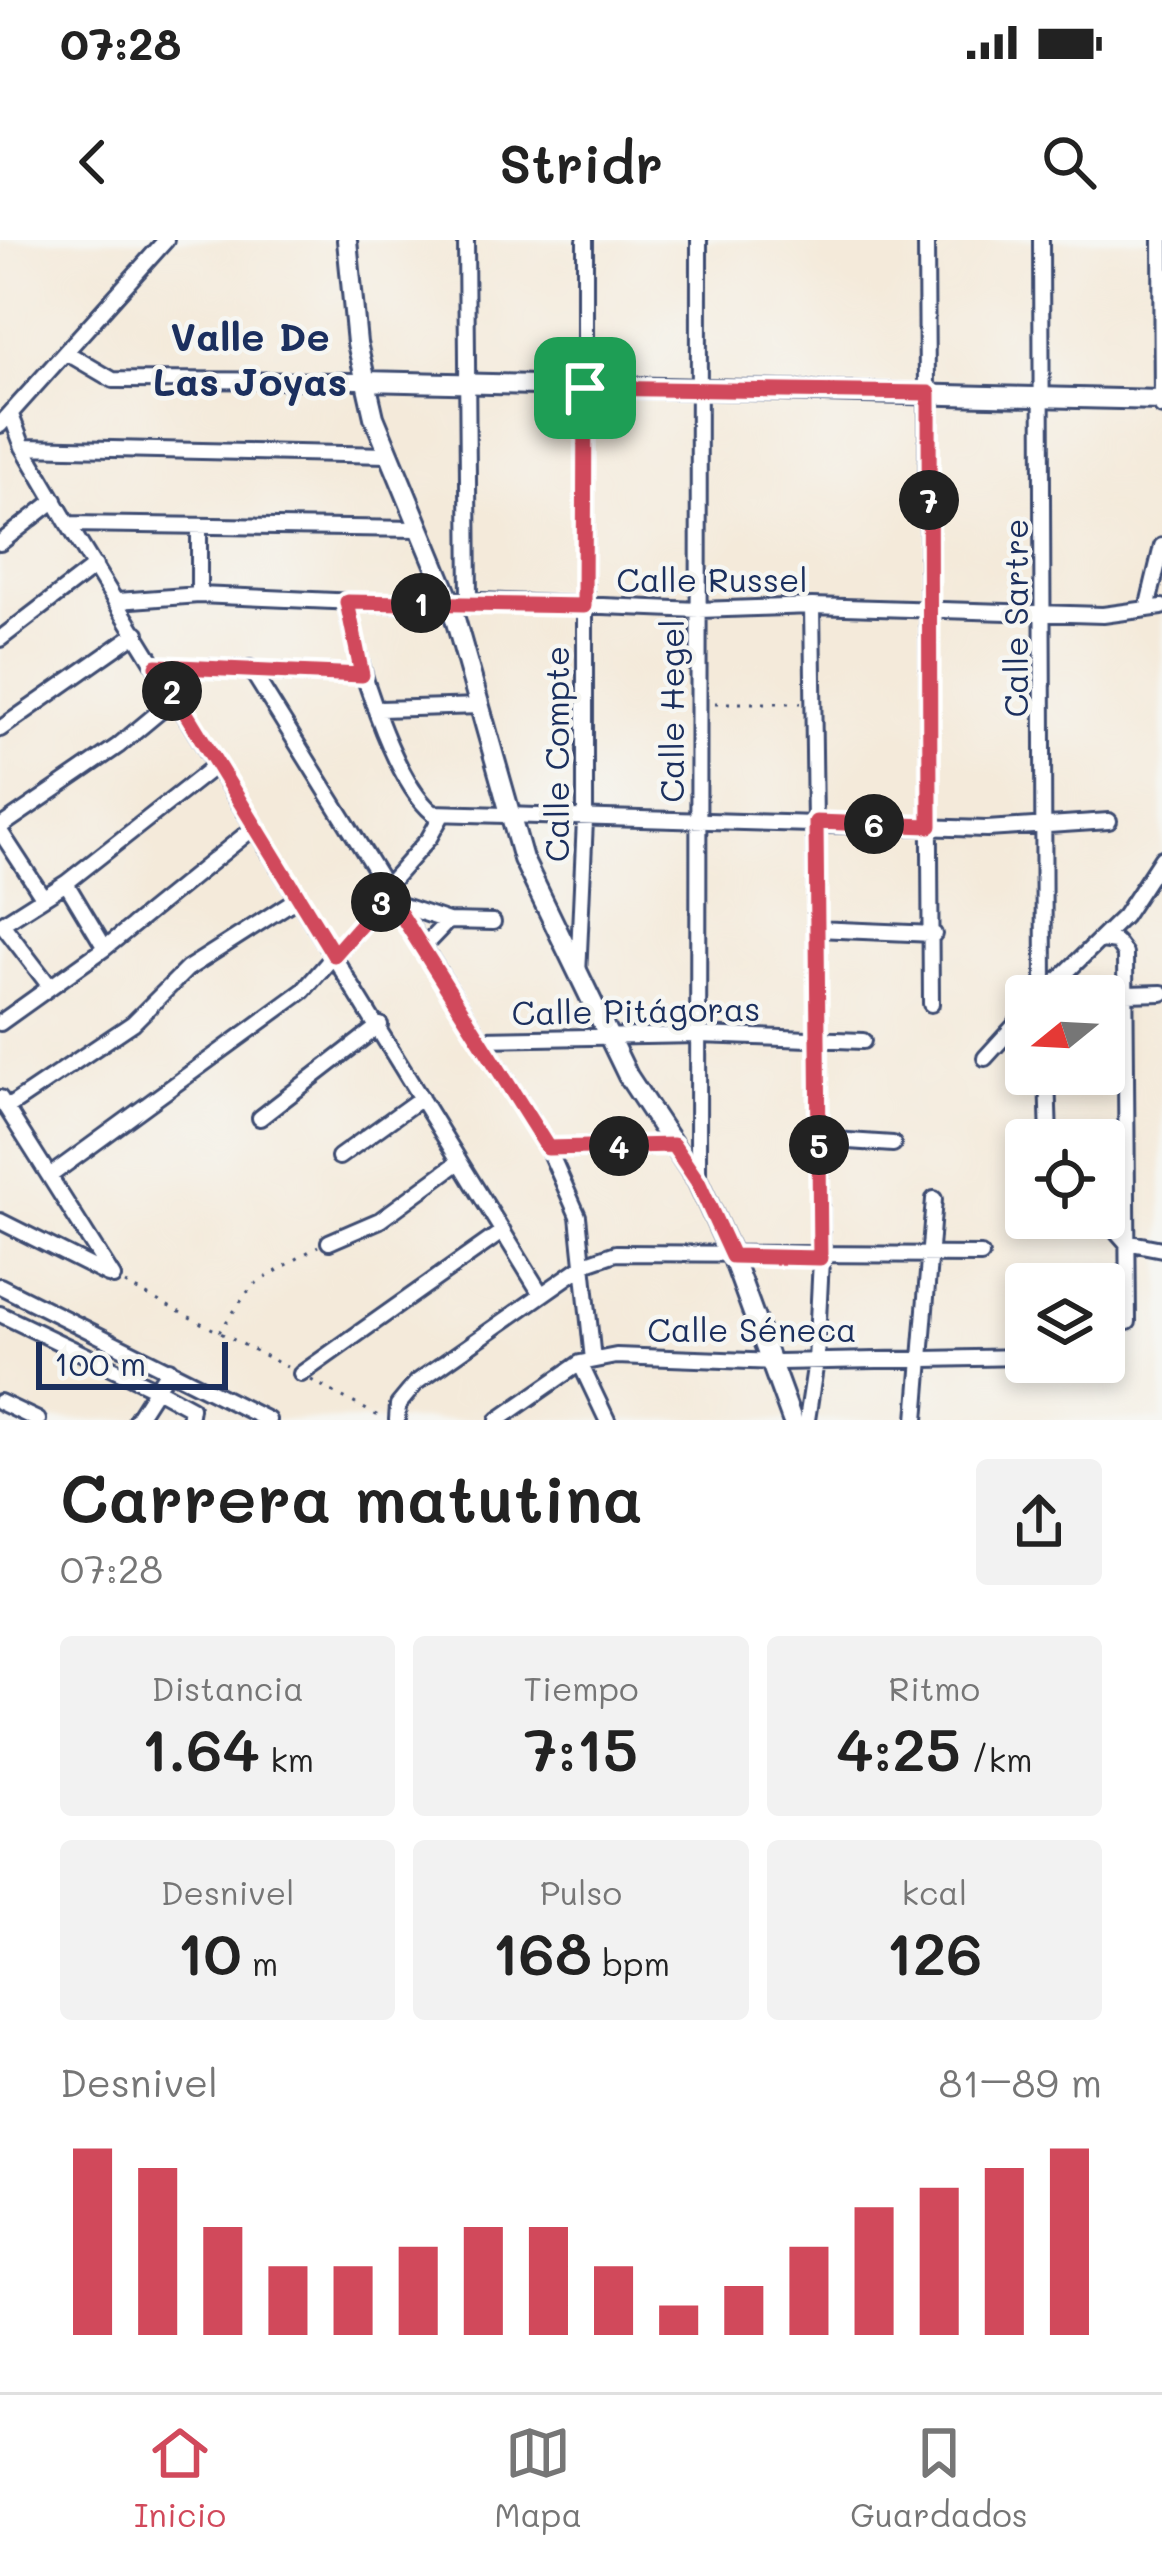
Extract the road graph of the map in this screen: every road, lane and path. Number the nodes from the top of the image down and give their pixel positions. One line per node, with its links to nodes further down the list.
1 (166, 240): 9 (street)
2 (347, 240): 10 (street)
3 (466, 240): 11 (street)
4 (585, 240): 12 (street, Calle Compte)
5 (699, 240): 13 (street, Calle Hegel)
6 (926, 240): 14 (street)
7 (1041, 240): 15 (street, Calle Sartre)
8 (1161, 240): 16 (street)
9 (67, 353): 10 (street); 17 (street)
10 (364, 381): 11 (street); 19 (street)
11 (469, 384): 12 (street); 30 (street)
12 (585, 388): 13 (street); 32 (street, Calle Compte)
13 (700, 391): 14 (street); 36 (street, Calle Hegel)
14 (929, 393): 15 (street); 34 (street)
15 (1041, 398): 16 (street); 37 (street, Calle Sartre)
16 (1162, 402)
17 (6, 420): 18 (street)
18 (23, 447): 19 (street); 20 (street)
19 (388, 455): 23 (street)
20 (55, 500): 21 (street); 24 (street)
21 (68, 524): 22 (street); 26 (street)
22 (200, 526): 23 (street); 28 (street)
23 (419, 529): 30 (street)
24 (0, 543)
25 (1162, 546): 27 (street)
26 (95, 566): 29 (street); 39 (street)
27 (1161, 575): 35 (street)
28 (199, 595): 29 (street, Calle Russel); 31 (street, Calle Russel)
29 (118, 601): 38 (street)
30 (460, 601): 31 (street, Calle Russel); 32 (street, Calle Russel); 46 (street)
31 (347, 602): 42 (street)
32 (584, 606): 36 (street, Calle Russel); 52 (street, Calle Compte)
33 (812, 607): 34 (street, Calle Russel); 36 (street, Calle Russel); 44 (street)
34 (928, 608): 37 (street, Calle Russel); 58 (street)
35 (1155, 608): 37 (street, Calle Russel)
36 (699, 610): 45 (street, Calle Hegel)
37 (1045, 613): 56 (street, Calle Sartre)
38 (137, 633): 40 (street); 48 (street)
39 (0, 639)
40 (157, 666): 41 (street); 43 (street)
41 (250, 668): 42 (street); 62 (street)
42 (362, 675): 47 (street)
43 (177, 697): 49 (street); 59 (street)
44 (815, 703): 45 (path); 55 (street)
45 (701, 704): 53 (street, Calle Hegel)
46 (481, 706): 47 (street); 50 (street)
47 (380, 709): 51 (street)
48 (0, 729)
49 (217, 765): 57 (street); 61 (street)
50 (510, 814): 51 (street); 52 (street); 76 (street)
51 (442, 815): 62 (street)
52 (585, 820): 53 (street); 76 (street, Calle Compte)
53 (699, 820): 55 (street); 83 (street, Calle Hegel)
54 (1109, 821): 56 (street)
55 (816, 822): 58 (street); 68 (street)
56 (1043, 825): 58 (street); 74 (street, Calle Sartre)
57 (256, 826): 64 (street); 71 (street)
58 (930, 826): 69 (street)
59 (0, 829): 63 (street)
60 (1162, 859): 70 (street)
61 (66, 884): 63 (street); 71 (street)
62 (389, 895): 65 (street); 72 (street); 73 (street)
63 (43, 896): 67 (street)
64 (298, 898): 73 (street); 91 (street)
65 (448, 920): 66 (street); 72 (street)
66 (493, 922)
67 (1, 924): 77 (street)
68 (816, 929): 69 (street); 86 (street)
69 (934, 934): 80 (street)
70 (1101, 940): 75 (street); 79 (street)
71 (105, 948): 77 (street)
72 (422, 948): 87 (street)
73 (334, 955): 82 (street); 99 (street)
74 (1043, 975)
75 (1064, 975)
76 (577, 980): 85 (street)
77 (48, 984): 81 (street)
78 (1162, 993): 79 (street)
79 (1126, 994): 104 (street)
80 (931, 1004)
81 (0, 1023)
82 (380, 1025): 90 (street); 92 (street)
83 (699, 1034): 85 (street, Calle Pitágoras); 86 (street, Calle Pitágoras); 100 (street, Calle Hegel)
84 (1005, 1036): 89 (street)
85 (608, 1038): 87 (street, Calle Pitágoras); 95 (street)
86 (817, 1038): 88 (street, Calle Pitágoras); 93 (street)
87 (481, 1040): 96 (street)
88 (863, 1041)
89 (985, 1058)
90 (421, 1098): 97 (street); 98 (street)
91 (4, 1102): 99 (street)
92 (260, 1118)
93 (819, 1138): 94 (street); 110 (street)
94 (893, 1144)
95 (673, 1145): 96 (street); 100 (street)
96 (548, 1148): 111 (street)
97 (339, 1156)
98 (459, 1162): 103 (street); 105 (street)
99 (51, 1175): 112 (street)
100 (698, 1182): 109 (street)
101 (934, 1199): 107 (street)
102 (0, 1221): 112 (street)
103 (503, 1232): 114 (street); 124 (street)
104 (1126, 1241): 106 (street); 116 (street)
105 (329, 1242): 117 (path)
106 (1162, 1249)
107 (930, 1254): 108 (street); 110 (street); 118 (street)
108 (982, 1255)
109 (732, 1256): 110 (street); 111 (street); 122 (street)
110 (820, 1258): 120 (street)
111 (586, 1263): 114 (street); 121 (street)
112 (112, 1277): 117 (path)
113 (0, 1286): 123 (street)
114 (541, 1294): 132 (street)
115 (0, 1314): 125 (street)
116 (1128, 1322)
117 (218, 1334): 124 (path)
118 (922, 1355): 119 (street, Calle Séneca); 120 (street, Calle Séneca); 137 (street)
119 (1005, 1357)
120 (816, 1361): 122 (street, Calle Séneca); 136 (street)
121 (586, 1362): 122 (street, Calle Séneca); 133 (street); 134 (street)
122 (771, 1362): 135 (street)
123 (169, 1369): 125 (street); 130 (street)
124 (301, 1374): 131 (path)
125 (156, 1389): 128 (street); 129 (street)
126 (0, 1402): 127 (street)
127 (38, 1420)
128 (136, 1420)
129 (189, 1420)
130 (268, 1420)
131 (385, 1420)
132 (397, 1420)
133 (498, 1420)
134 (607, 1420)
135 (792, 1420)
136 (807, 1420)
137 (916, 1420)

